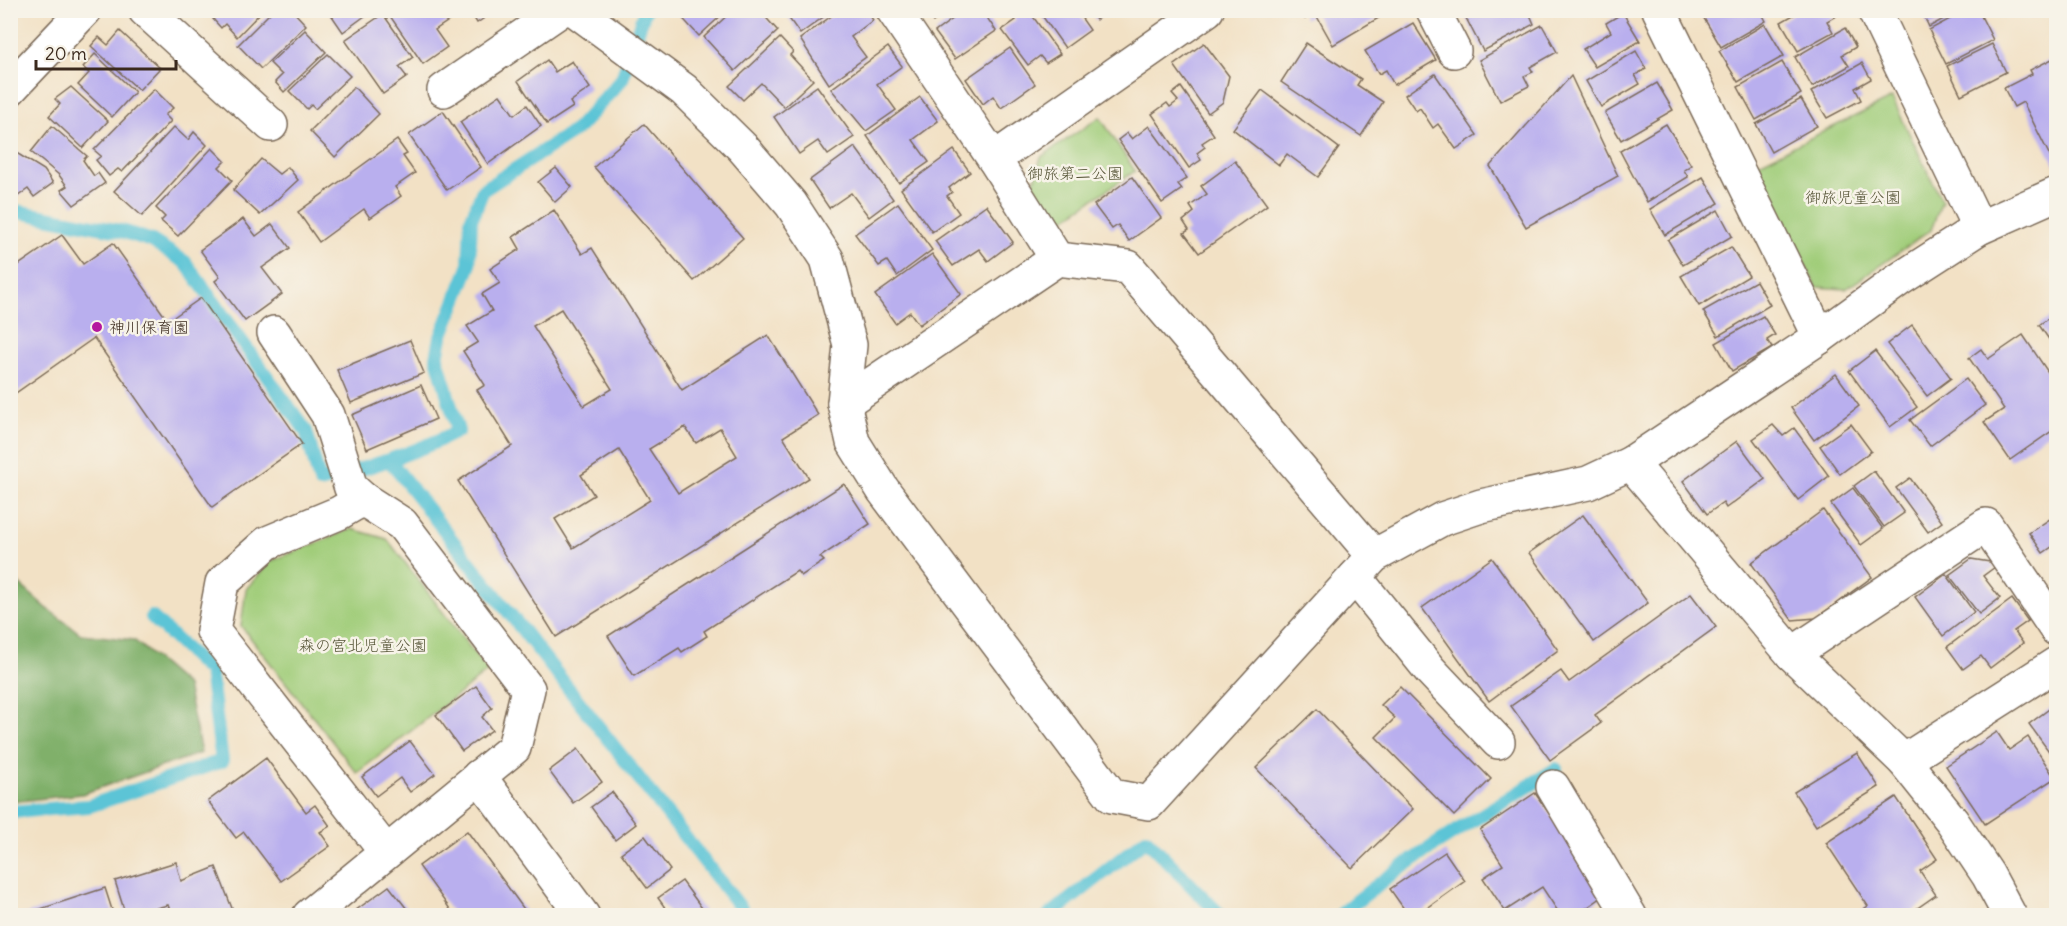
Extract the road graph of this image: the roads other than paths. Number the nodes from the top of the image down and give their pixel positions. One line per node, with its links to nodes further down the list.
1 (84, 10): 11 (street)
2 (145, 10): 13 (street)
3 (561, 10): 12 (street)
4 (575, 10): 20 (street)
5 (893, 10): 14 (street)
6 (1207, 10): 14 (street)
7 (1433, 10): 10 (street)
8 (1659, 10): 19 (street)
9 (1874, 10): 16 (street)
10 (1454, 51)
11 (10, 89)
12 (444, 90)
13 (271, 125)
14 (994, 159): 17 (street)
15 (2056, 194): 16 (street)
16 (1979, 228): 19 (street)
17 (1057, 259): 20 (street); 23 (street)
18 (274, 333): 22 (street)
19 (1820, 337): 21 (street)
20 (844, 403): 23 (street)
21 (1631, 464): 23 (street); 25 (street)
22 (357, 494): 29 (street); 31 (street)
23 (1364, 566): 27 (street)
24 (2056, 629): 25 (street)
25 (1792, 654): 28 (street)
26 (2056, 664): 28 (street)
27 (1498, 742)
28 (1904, 761): 35 (street)
29 (479, 776): 31 (street); 33 (street)
30 (1552, 787): 34 (street)
31 (386, 852): 32 (street)
32 (309, 915)
33 (583, 915)
34 (1630, 915)
35 (2010, 915)

